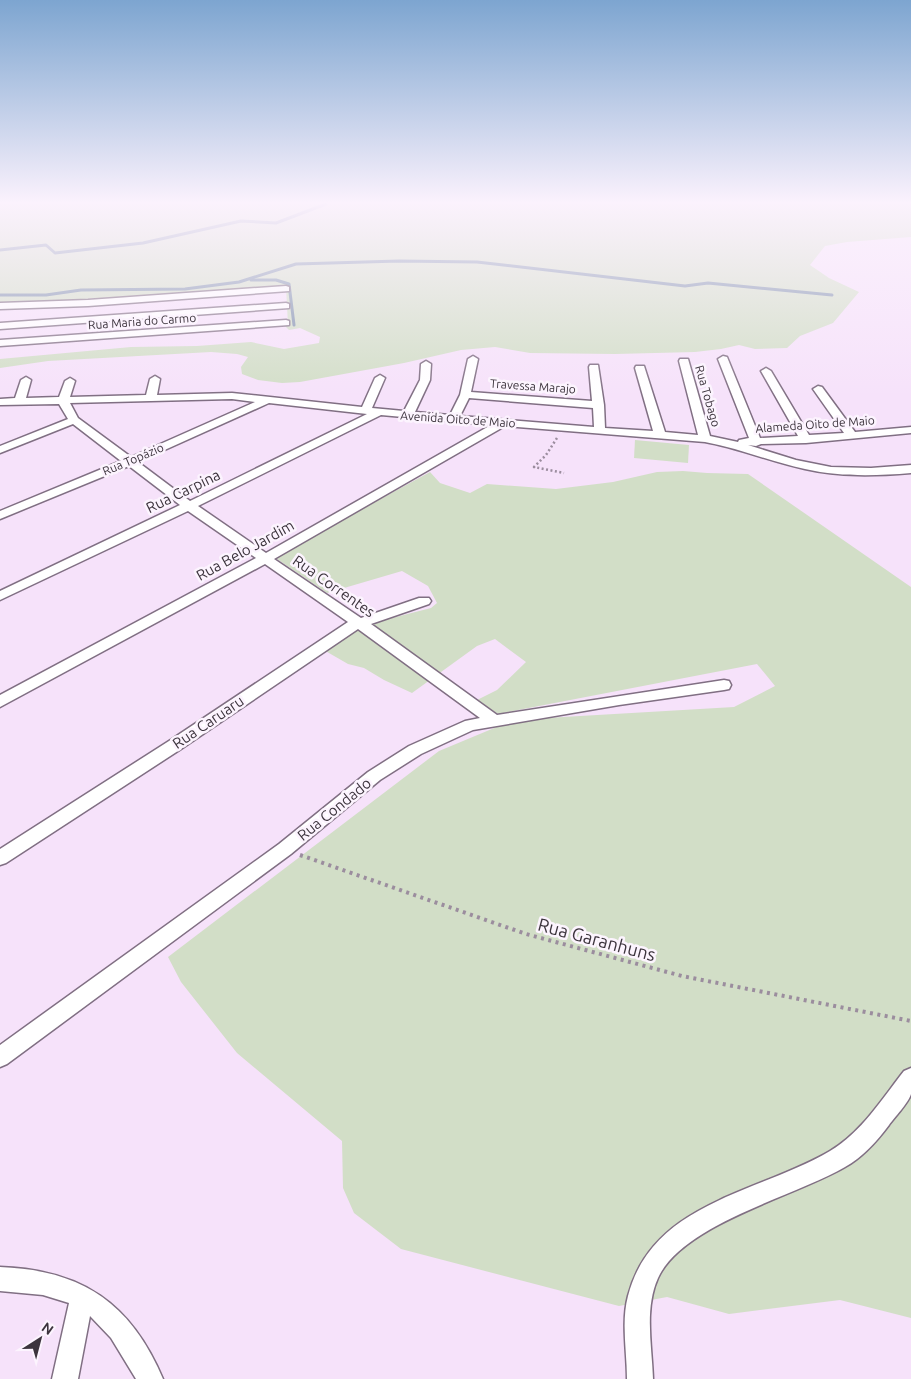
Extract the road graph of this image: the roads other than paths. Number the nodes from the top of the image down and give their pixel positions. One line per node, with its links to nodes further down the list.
1 (286, 289): 2 (street)
2 (88, 303): 3 (street); 5 (street)
3 (0, 306)
4 (286, 306): 5 (street)
5 (85, 320): 7 (street); 8 (street)
6 (286, 324): 8 (street, Rua Maria do Carmo)
7 (0, 326)
8 (80, 338): 9 (street, Rua Maria do Carmo)
9 (0, 343)
10 (473, 359): 22 (street)
11 (723, 359): 42 (street)
12 (684, 361): 39 (street, Rua Tobago)
13 (426, 364): 31 (street)
14 (594, 367): 28 (street)
15 (640, 368): 37 (street)
16 (766, 371): 40 (street)
17 (380, 378): 29 (street)
18 (155, 379): 23 (street)
19 (26, 380): 27 (street)
20 (70, 381): 24 (street)
21 (818, 389): 38 (street)
22 (465, 395): 28 (street, Travessa Marajo); 32 (street)
23 (151, 398): 24 (street, Avenida Oito de Maio); 25 (street, Avenida Oito de Maio)
24 (63, 401): 27 (street, Avenida Oito de Maio); 33 (street, Rua Correntes)
25 (264, 401): 29 (street, Avenida Oito de Maio); 44 (street, Rua Topázio)
26 (0, 402): 27 (street, Avenida Oito de Maio)
27 (19, 402)
28 (599, 405): 35 (street)
29 (365, 411): 30 (street, Avenida Oito de Maio)
30 (378, 412): 31 (street, Avenida Oito de Maio); 46 (street, Rua Carpina)
31 (408, 415): 32 (street, Avenida Oito de Maio)
32 (454, 418): 34 (street, Avenida Oito de Maio)
33 (74, 420): 43 (street); 44 (street, Rua Correntes)
34 (504, 422): 35 (street, Avenida Oito de Maio); 48 (street, Rua Belo Jardim)
35 (600, 429): 37 (street, Avenida Oito de Maio)
36 (911, 430): 38 (street, Alameda Oito de Maio)
37 (660, 435): 39 (street, Avenida Oito de Maio)
38 (852, 436): 40 (street, Alameda Oito de Maio)
39 (705, 439): 41 (street, Avenida Oito de Maio)
40 (806, 440): 42 (street, Alameda Oito de Maio)
41 (721, 441): 42 (street, Alameda Oito de Maio); 45 (street, Avenida Oito de Maio)
42 (756, 443)
43 (0, 450)
44 (129, 462): 46 (street, Rua Correntes); 47 (street, Rua Topázio)
45 (911, 469)
46 (189, 506): 48 (street, Rua Correntes); 49 (street, Rua Carpina)
47 (0, 515)
48 (266, 558): 51 (street, Rua Correntes); 53 (street, Rua Belo Jardim)
49 (0, 596)
50 (424, 602): 51 (street, Rua Caruaru)
51 (359, 623): 54 (street, Rua Correntes); 55 (street, Rua Caruaru)
52 (724, 685): 54 (street, Rua Condado)
53 (0, 702)
54 (495, 721): 56 (street, Rua Condado)
55 (0, 858)
56 (0, 1057)
57 (911, 1078): 62 (street)
58 (0, 1279): 59 (street)
59 (82, 1297): 60 (street); 61 (street)
60 (65, 1379)
61 (150, 1379)
62 (640, 1379)

